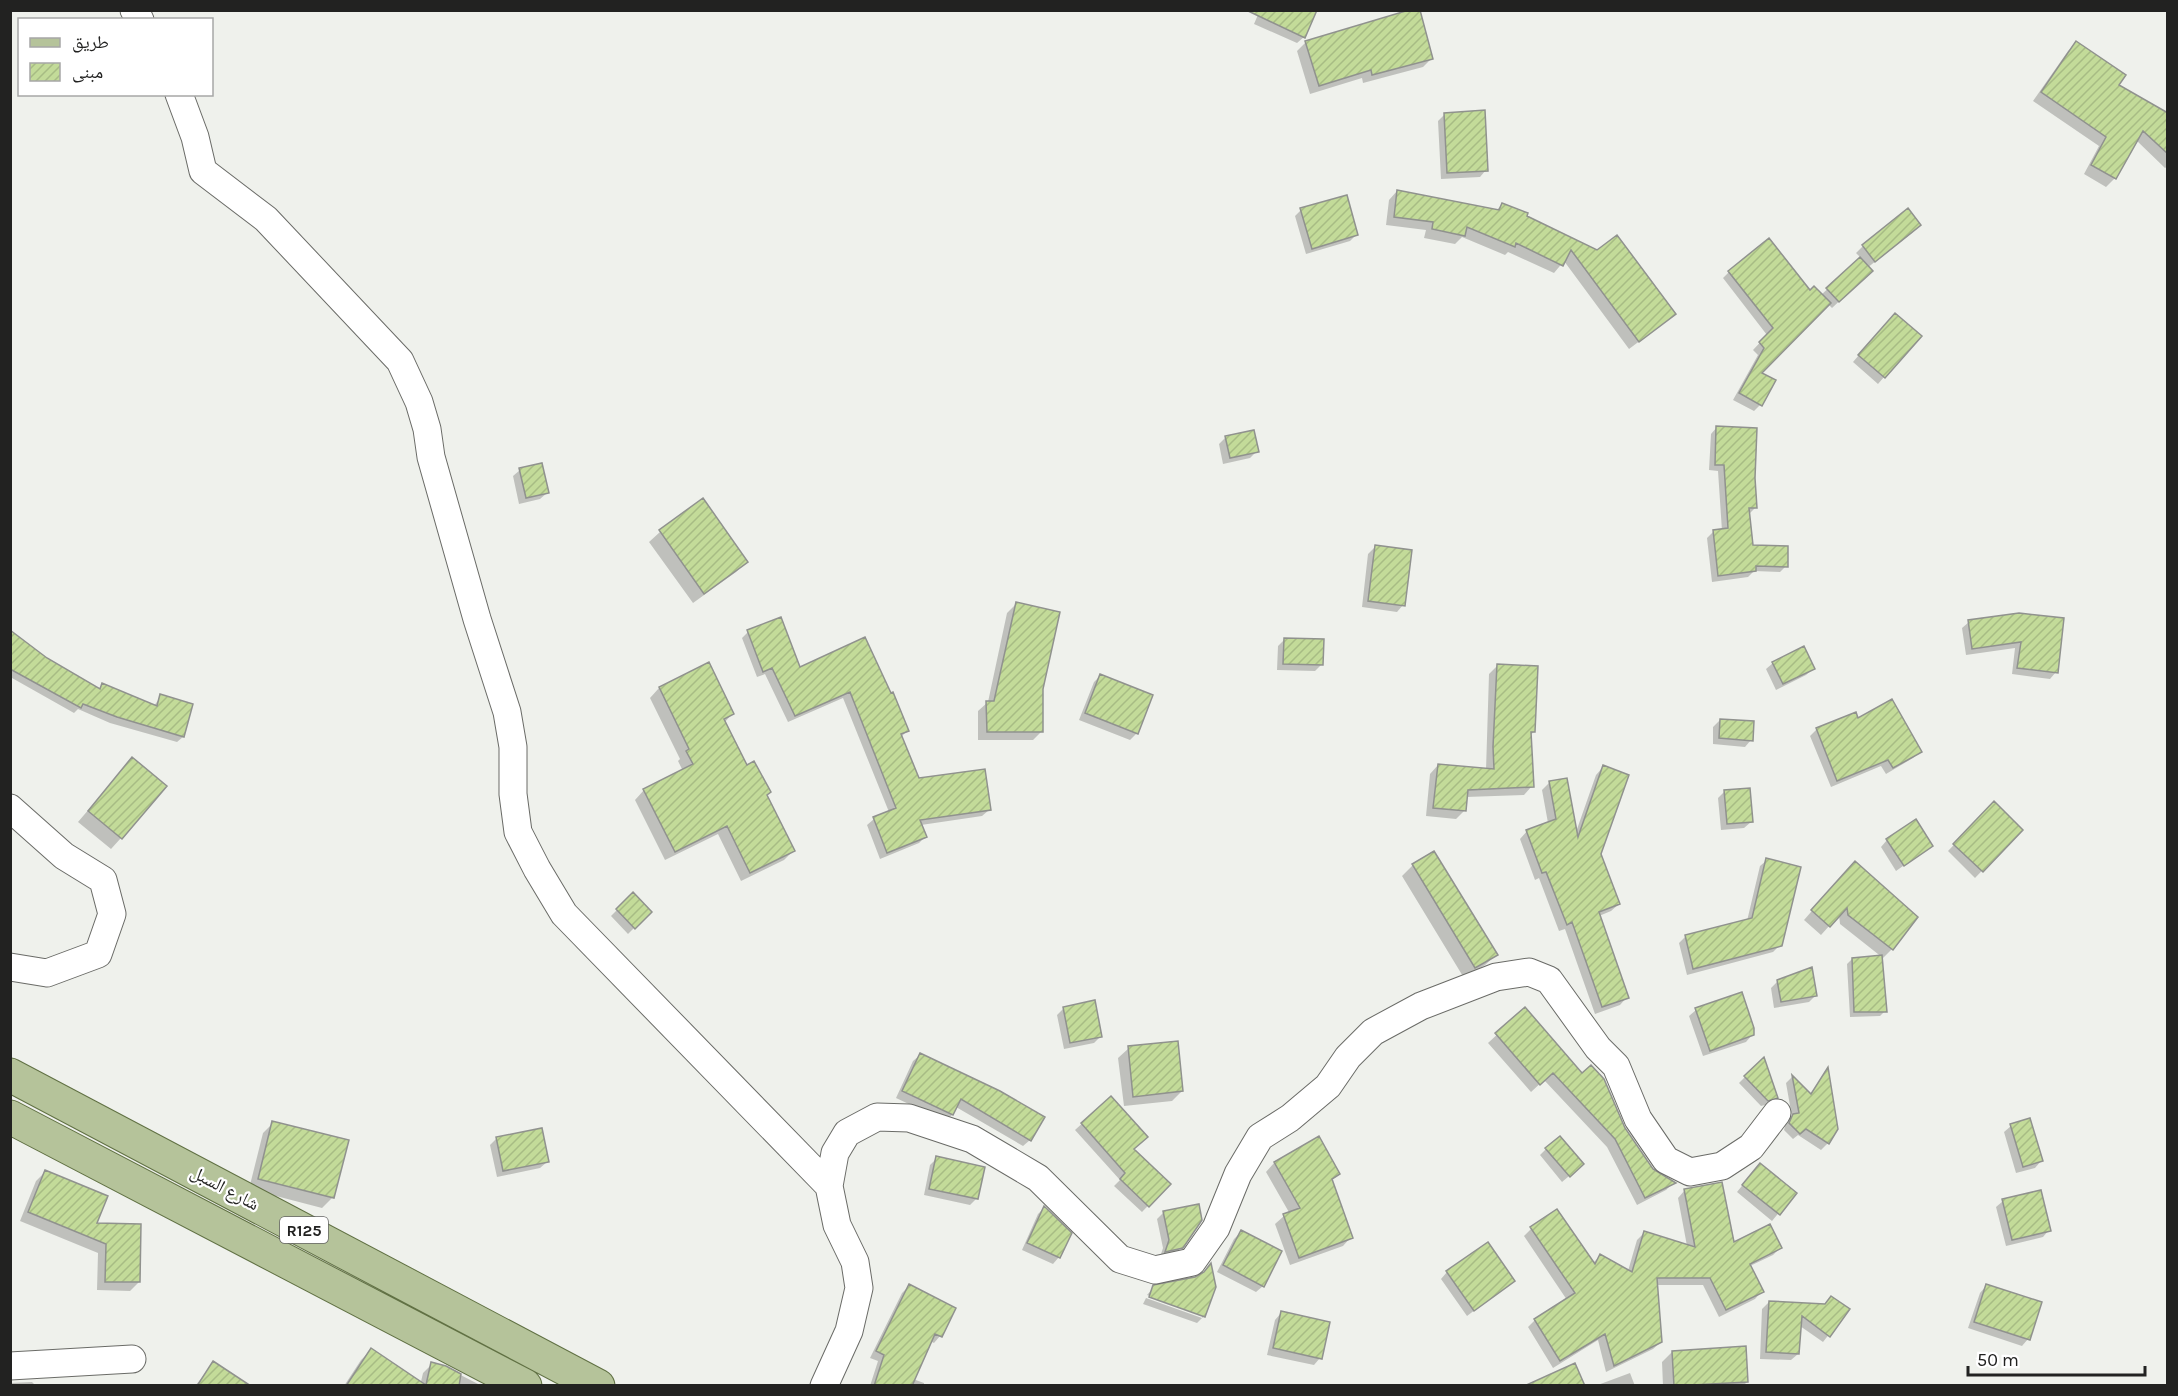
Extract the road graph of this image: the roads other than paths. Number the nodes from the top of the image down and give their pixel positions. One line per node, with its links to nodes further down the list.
1 (180, 96): 7 (street)
2 (10, 807): 3 (street)
3 (10, 967)
4 (10, 1075): 11 (main road, شارع السبل / R125)
5 (1777, 1113): 7 (street)
6 (10, 1117): 10 (main road, شارع السبل / R125)
7 (829, 1186): 12 (street)
8 (132, 1359): 9 (street)
9 (10, 1366)
10 (525, 1386)
11 (598, 1386)
12 (824, 1386)

